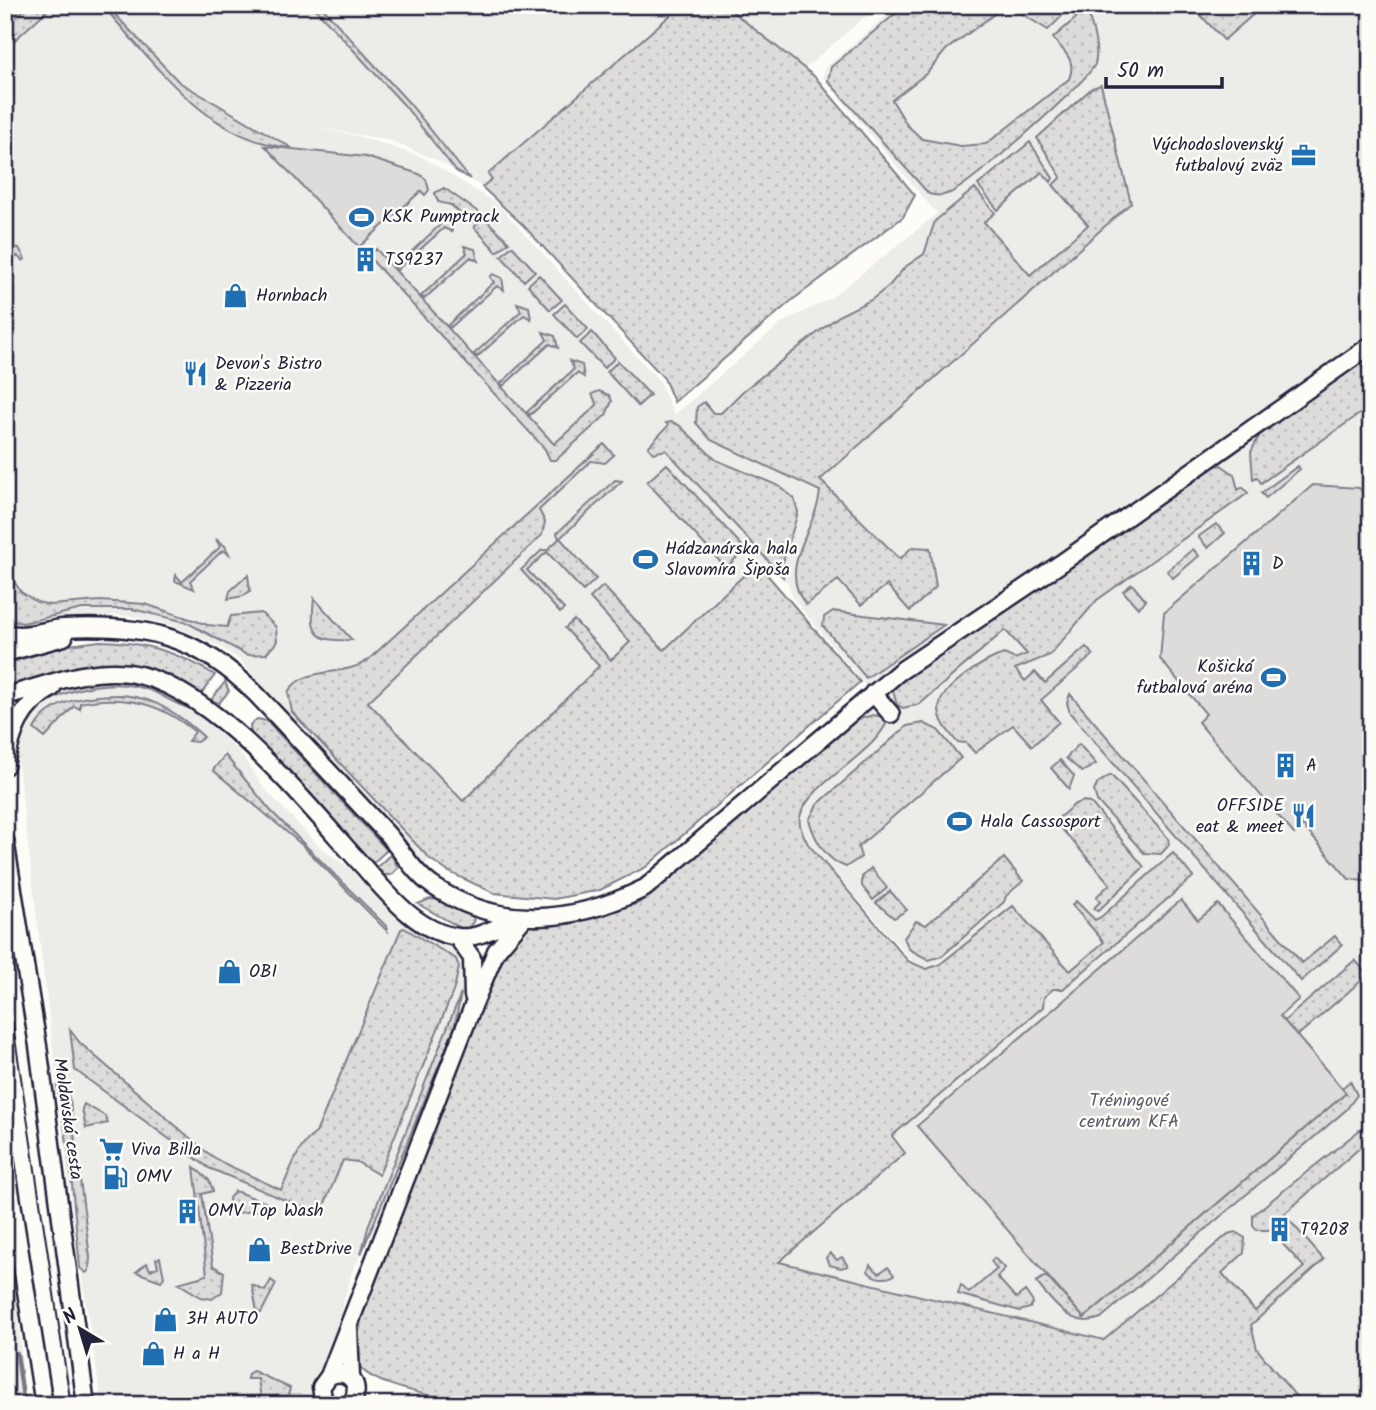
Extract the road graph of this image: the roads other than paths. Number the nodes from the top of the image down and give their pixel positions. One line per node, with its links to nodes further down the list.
1 (1371, 345): 6 (street)
2 (90, 629): 3 (street); 4 (street); 11 (street)
3 (5, 632)
4 (5, 653)
5 (76, 676): 7 (street); 9 (street); 14 (street)
6 (873, 693): 8 (street); 12 (street)
7 (5, 696)
8 (891, 714)
9 (5, 766)
10 (5, 840): 23 (street, Moldavská cesta)
11 (474, 905): 12 (street); 13 (street)
12 (526, 917): 13 (street); 15 (street)
13 (494, 928): 14 (street); 15 (street)
14 (457, 937): 16 (street)
15 (496, 951): 16 (street)
16 (473, 1006): 18 (street)
17 (5, 1158): 22 (street)
18 (349, 1326): 19 (street); 20 (street)
19 (329, 1376): 20 (street); 21 (street)
20 (351, 1377): 24 (street)
21 (324, 1403)
22 (44, 1405)
23 (86, 1405)
24 (349, 1405)

